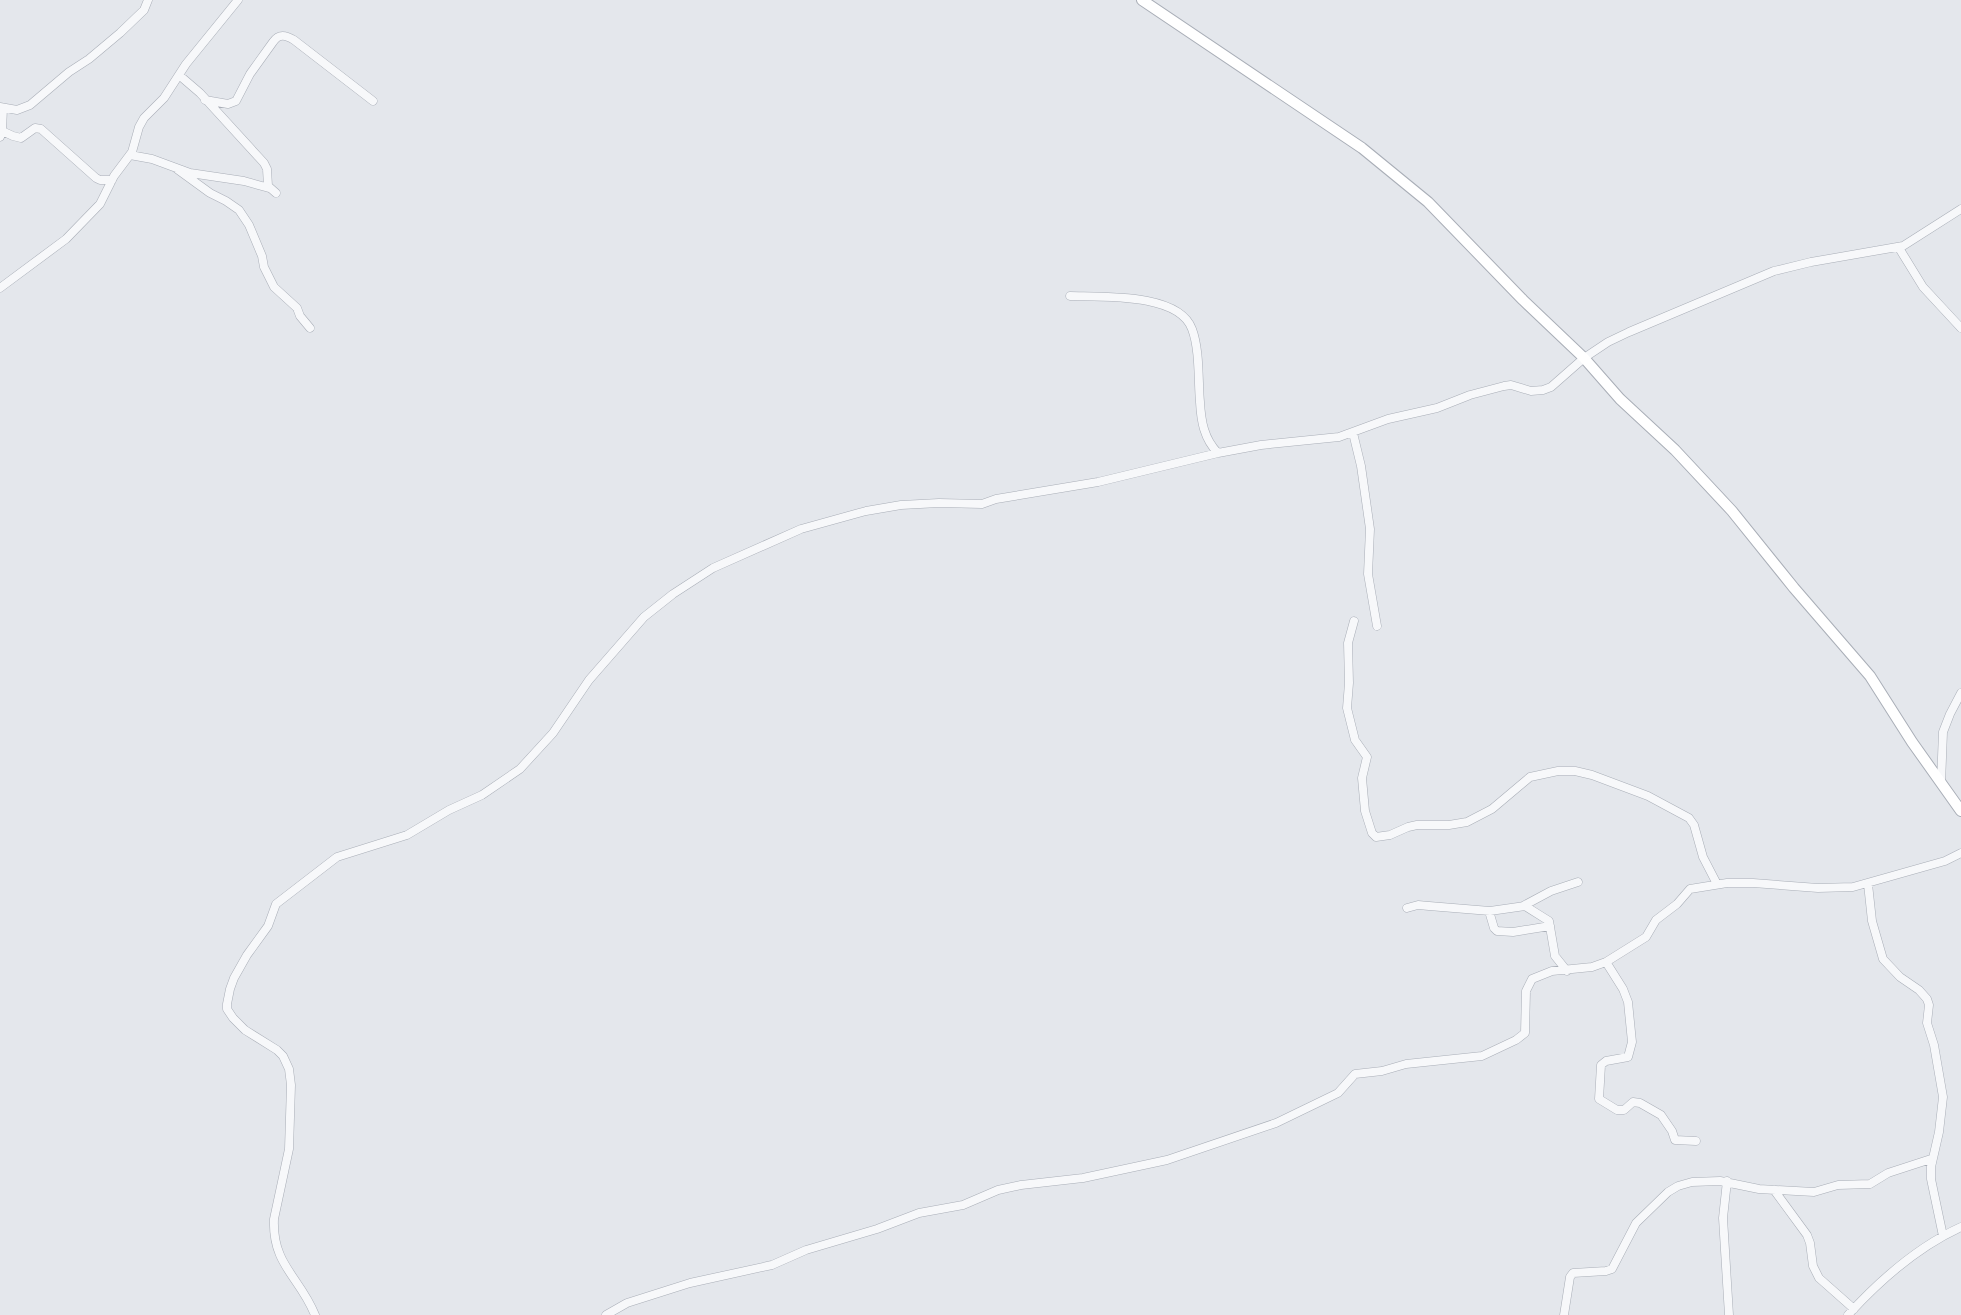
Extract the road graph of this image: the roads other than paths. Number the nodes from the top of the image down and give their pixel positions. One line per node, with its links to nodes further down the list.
1 (148, 0): 7 (street)
2 (237, 0): 4 (street)
3 (1142, 0): 20 (main road)
4 (179, 75): 5 (street); 9 (street)
5 (205, 100): 6 (street); 12 (street)
6 (373, 101)
7 (1, 108): 8 (street)
8 (1, 134): 11 (street)
9 (130, 155): 10 (street); 11 (street)
10 (177, 169): 12 (street); 18 (street)
11 (112, 180): 16 (street)
12 (269, 188): 13 (street)
13 (276, 193)
14 (1961, 210): 15 (street)
15 (1899, 248): 19 (street); 20 (street)
16 (0, 287)
17 (1070, 296): 22 (street)
18 (310, 328)
19 (1961, 328)
20 (1584, 358): 21 (street); 26 (main road)
21 (1353, 433): 22 (street); 24 (street)
22 (1218, 453): 45 (street)
23 (1354, 621): 30 (street)
24 (1377, 626)
25 (1961, 693): 26 (street)
26 (1941, 783): 27 (main road)
27 (1961, 811)
28 (1960, 855): 31 (street)
29 (1578, 882): 32 (street)
30 (1717, 884): 31 (street); 36 (street)
31 (1868, 884): 39 (street)
32 (1523, 906): 34 (street); 35 (street)
33 (1407, 908): 34 (street)
34 (1489, 911): 35 (street)
35 (1550, 926): 37 (street)
36 (1606, 962): 37 (street); 38 (street)
37 (1568, 971): 46 (street)
38 (1696, 1141)
39 (1931, 1159): 41 (street); 43 (street)
40 (1727, 1181): 41 (street); 47 (street); 48 (street)
41 (1774, 1190): 44 (street)
42 (1961, 1227): 43 (street)
43 (1943, 1236): 44 (street)
44 (1851, 1312)
45 (315, 1315)
46 (606, 1315)
47 (1564, 1315)
48 (1729, 1315)

